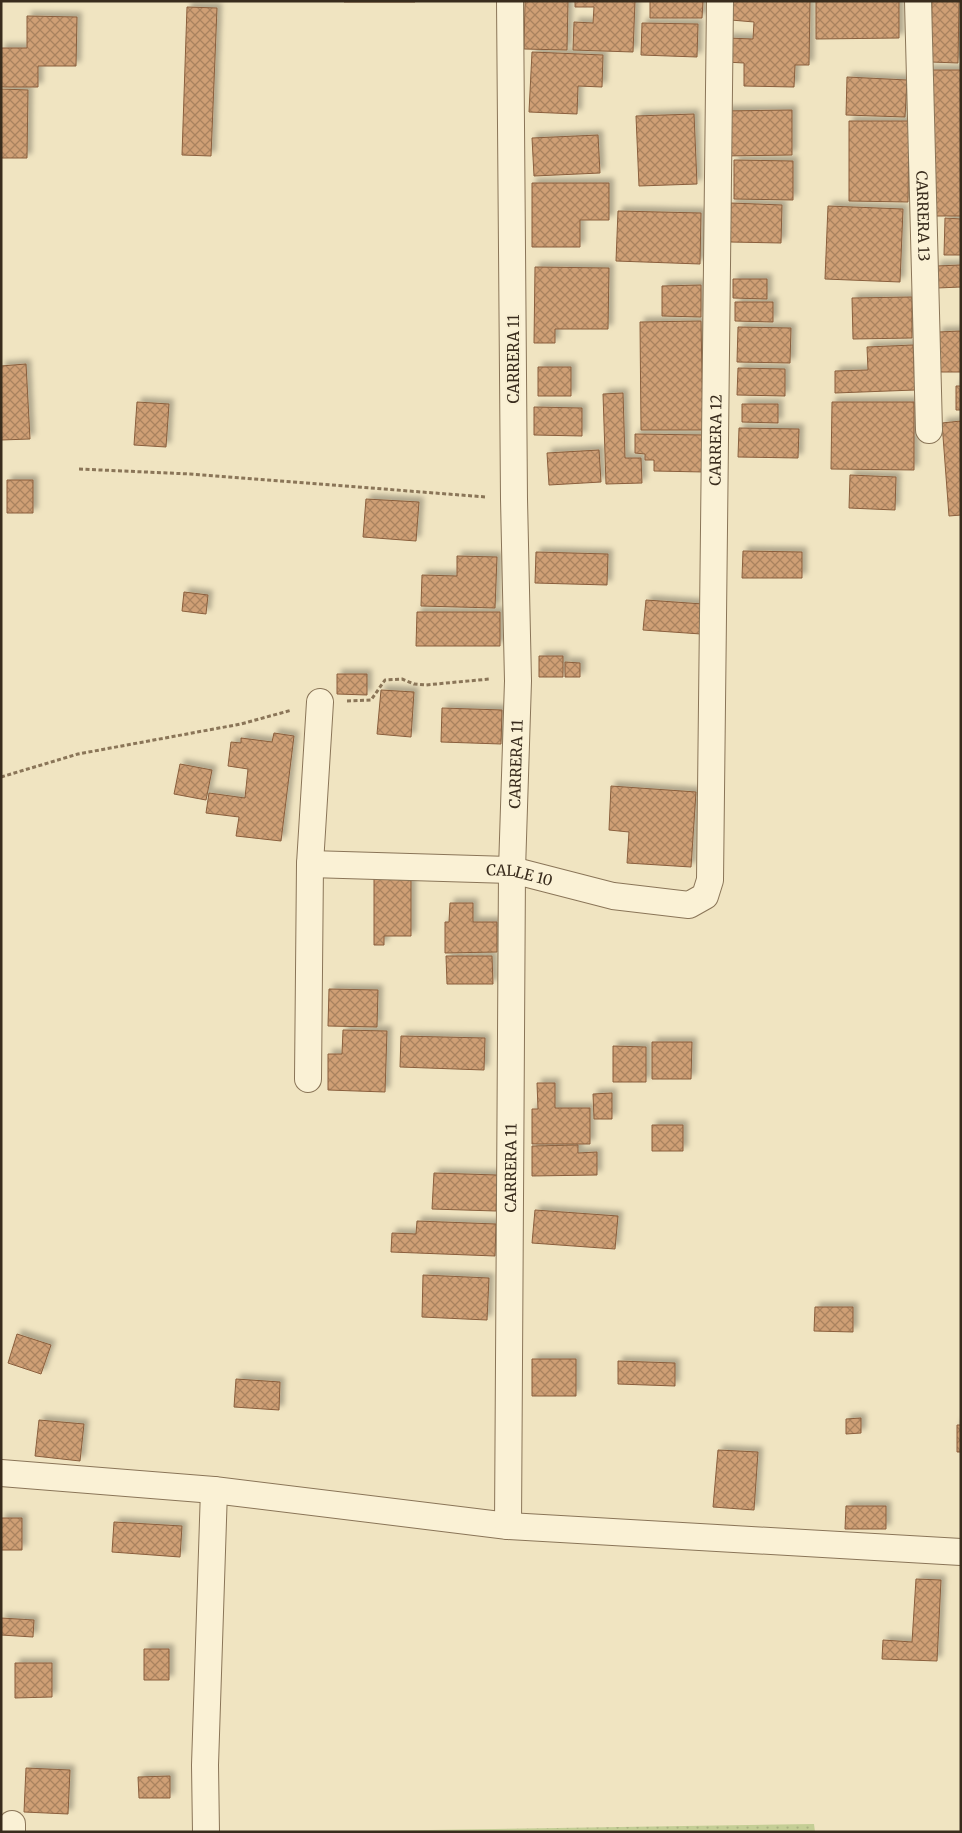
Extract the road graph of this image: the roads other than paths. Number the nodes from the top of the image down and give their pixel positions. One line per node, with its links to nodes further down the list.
1 (510, 1): 7 (street, CARRERA 11)
2 (720, 1): 8 (street, CARRERA 12)
3 (918, 1): 4 (street, CARRERA 13)
4 (930, 430)
5 (320, 702): 6 (street)
6 (310, 864): 7 (street, CALLE 10); 9 (street)
7 (512, 870): 8 (street, CALLE 10); 12 (street, CARRERA 11)
8 (710, 880)
9 (308, 1079)
10 (1, 1473): 11 (street)
11 (214, 1490): 12 (street); 14 (street)
12 (508, 1526): 13 (street)
13 (961, 1552)
14 (206, 1832)

